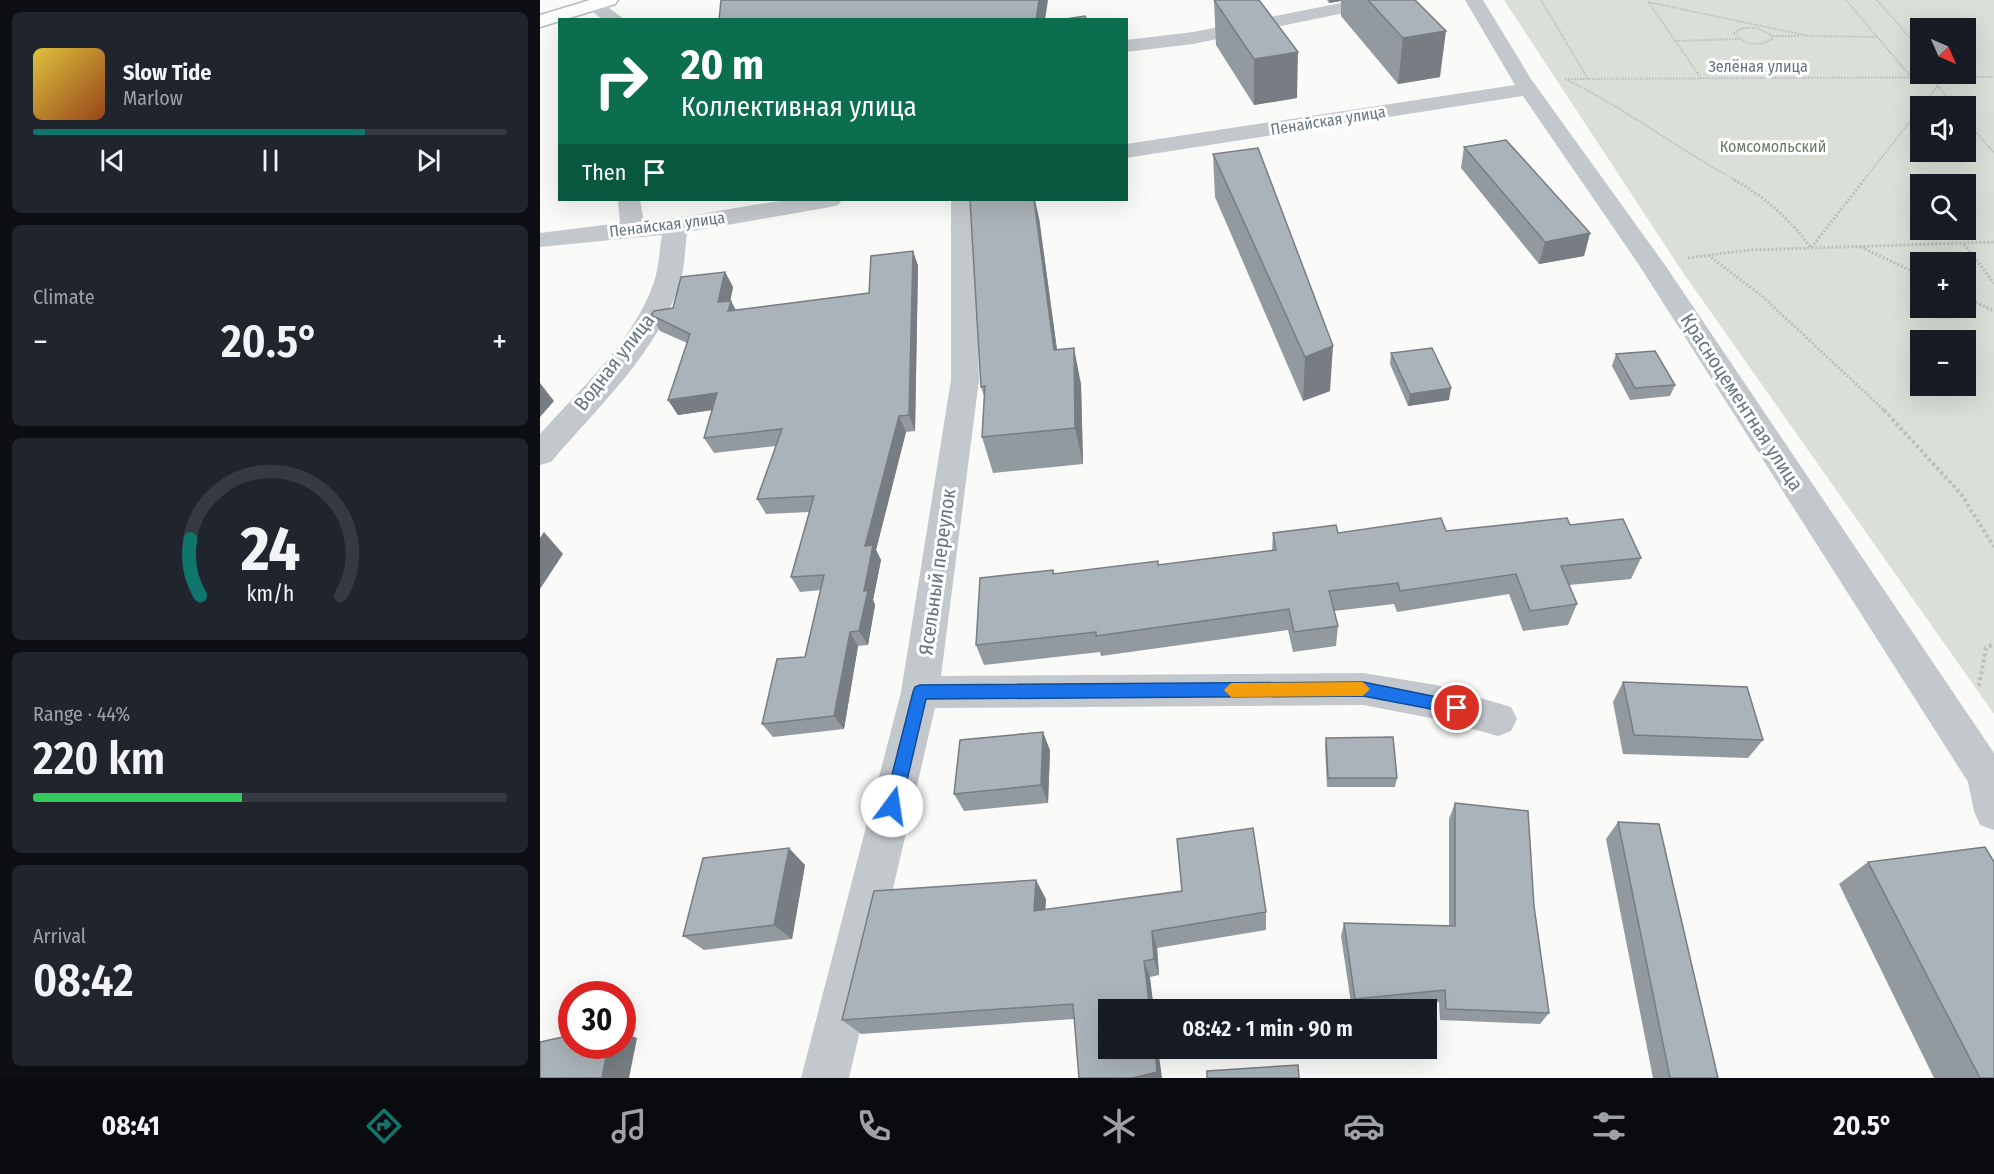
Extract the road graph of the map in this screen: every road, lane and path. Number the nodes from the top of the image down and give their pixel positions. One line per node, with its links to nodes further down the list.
1 (1383, 0): 16 (street)
2 (1474, 0): 24 (street, Красноцементная улица)
3 (1541, 0): 21 (path)
4 (1846, 0): 12 (path)
5 (1877, 0): 13 (path)
6 (1648, 1): 11 (path); 15 (path)
7 (602, 2): 8 (street); 9 (highway)
8 (614, 18)
9 (540, 21)
10 (1773, 36): 11 (path); 14 (path); 14 (path)
11 (1809, 36): 12 (path)
12 (1877, 37): 17 (path)
13 (1910, 38)
14 (1740, 39): 15 (path)
15 (1675, 40): 22 (path)
16 (1128, 46)
17 (1910, 76)
18 (1910, 77): 22 (path, Зелёная улица)
19 (1976, 77): 20 (path, Зелёная улица)
20 (1994, 77)
21 (1588, 79): 22 (path, Зелёная улица); 40 (path, Зелёная улица)
22 (1701, 79)
23 (1938, 86): 25 (path); 26 (path)
24 (1529, 89): 29 (street, Пенайская улица); 42 (street, Красноцементная улица)
25 (1930, 96)
26 (1946, 96)
27 (1910, 122): 40 (path)
28 (1976, 131): 30 (path)
29 (1128, 151)
30 (1994, 153)
31 (629, 201): 35 (street)
32 (824, 201): 34 (street, Пенайская улица)
33 (963, 201): 50 (street, Ясельный переулок)
34 (675, 227): 35 (street, Пенайская улица); 47 (street, Водная улица)
35 (633, 228): 36 (street, Пенайская улица)
36 (540, 240)
37 (1994, 242): 38 (path)
38 (1964, 243): 39 (path); 44 (path)
39 (1861, 246): 40 (path); 43 (path)
40 (1811, 248): 41 (path)
41 (1708, 255): 42 (path); 48 (path)
42 (1652, 265): 53 (street, Красноцементная улица)
43 (1910, 270)
44 (1994, 283)
45 (1976, 302): 46 (path)
46 (1994, 311)
47 (540, 454)
48 (1994, 547)
49 (1994, 644): 51 (path)
50 (920, 692): 52 (street); 54 (street, Ясельный переулок)
51 (1983, 698)
52 (1498, 719)
53 (1992, 787)
54 (825, 1078)

